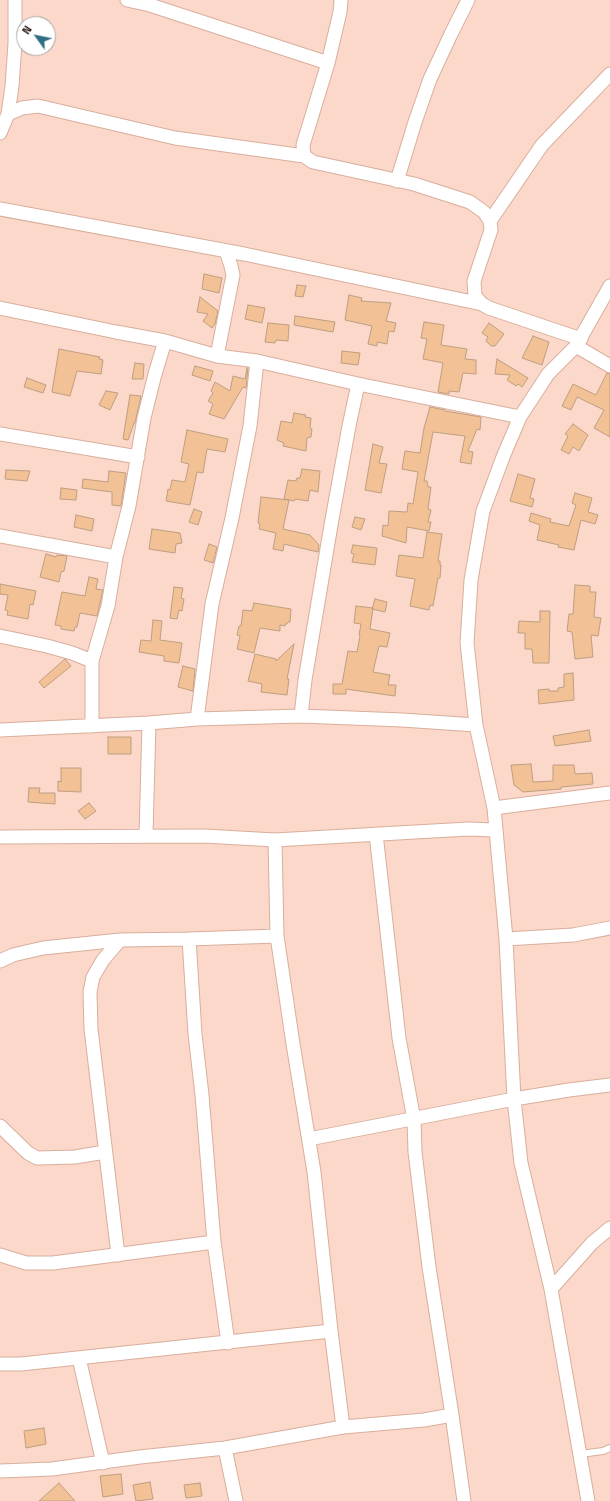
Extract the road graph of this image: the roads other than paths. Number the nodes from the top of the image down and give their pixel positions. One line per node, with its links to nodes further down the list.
1 (15, 0): 8 (street)
2 (127, 0): 5 (street)
3 (341, 0): 6 (street)
4 (468, 0): 11 (street)
5 (149, 3): 6 (street)
6 (328, 63): 10 (street)
7 (610, 74): 13 (street)
8 (8, 114): 9 (street); 10 (street)
9 (0, 133)
10 (304, 156): 11 (street)
11 (398, 181): 13 (street)
12 (0, 210): 14 (street)
13 (490, 221): 16 (street)
14 (226, 251): 16 (street); 20 (street)
15 (610, 286): 19 (street)
16 (482, 304): 19 (street)
17 (0, 308): 18 (street)
18 (165, 341): 20 (street); 26 (street)
19 (578, 342): 22 (street); 24 (street)
20 (217, 356): 21 (street)
21 (257, 361): 23 (street); 32 (street)
22 (610, 366)
23 (358, 384): 24 (street); 31 (street)
24 (520, 417): 34 (street)
25 (0, 434): 26 (street)
26 (138, 457): 28 (street)
27 (0, 536): 28 (street)
28 (116, 557): 30 (street)
29 (0, 636): 30 (street)
30 (92, 661): 35 (street)
31 (301, 716): 32 (street); 34 (street)
32 (197, 719): 33 (street)
33 (149, 723): 35 (street); 41 (street)
34 (476, 725): 38 (street)
35 (92, 726): 36 (street)
36 (0, 730)
37 (610, 793): 38 (street)
38 (494, 808): 39 (street)
39 (495, 830): 40 (street); 47 (street)
40 (376, 834): 43 (street); 52 (street)
41 (146, 835): 42 (street); 43 (street)
42 (0, 837)
43 (275, 840): 45 (street)
44 (610, 928): 47 (street)
45 (277, 936): 46 (street); 54 (street)
46 (189, 939): 48 (street); 57 (street)
47 (506, 939): 51 (street)
48 (120, 940): 49 (street); 55 (street)
49 (0, 961)
50 (610, 1085): 51 (street)
51 (514, 1100): 52 (street); 60 (street)
52 (414, 1120): 54 (street); 65 (street)
53 (0, 1126): 55 (street)
54 (309, 1139): 61 (street)
55 (105, 1152): 59 (street)
56 (610, 1228): 60 (street)
57 (214, 1242): 59 (street); 62 (street)
58 (0, 1255): 59 (street)
59 (118, 1255)
60 (551, 1289): 69 (street)
61 (331, 1331): 62 (street); 66 (street)
62 (228, 1343): 63 (street)
63 (79, 1358): 64 (street); 70 (street)
64 (0, 1364)
65 (452, 1415): 66 (street); 73 (street)
66 (343, 1427): 67 (street)
67 (225, 1448): 70 (street); 72 (street)
68 (610, 1448): 69 (lane)
69 (580, 1454): 74 (street)
70 (103, 1463): 71 (street)
71 (0, 1471)
72 (236, 1501)
73 (464, 1501)
74 (588, 1501)

